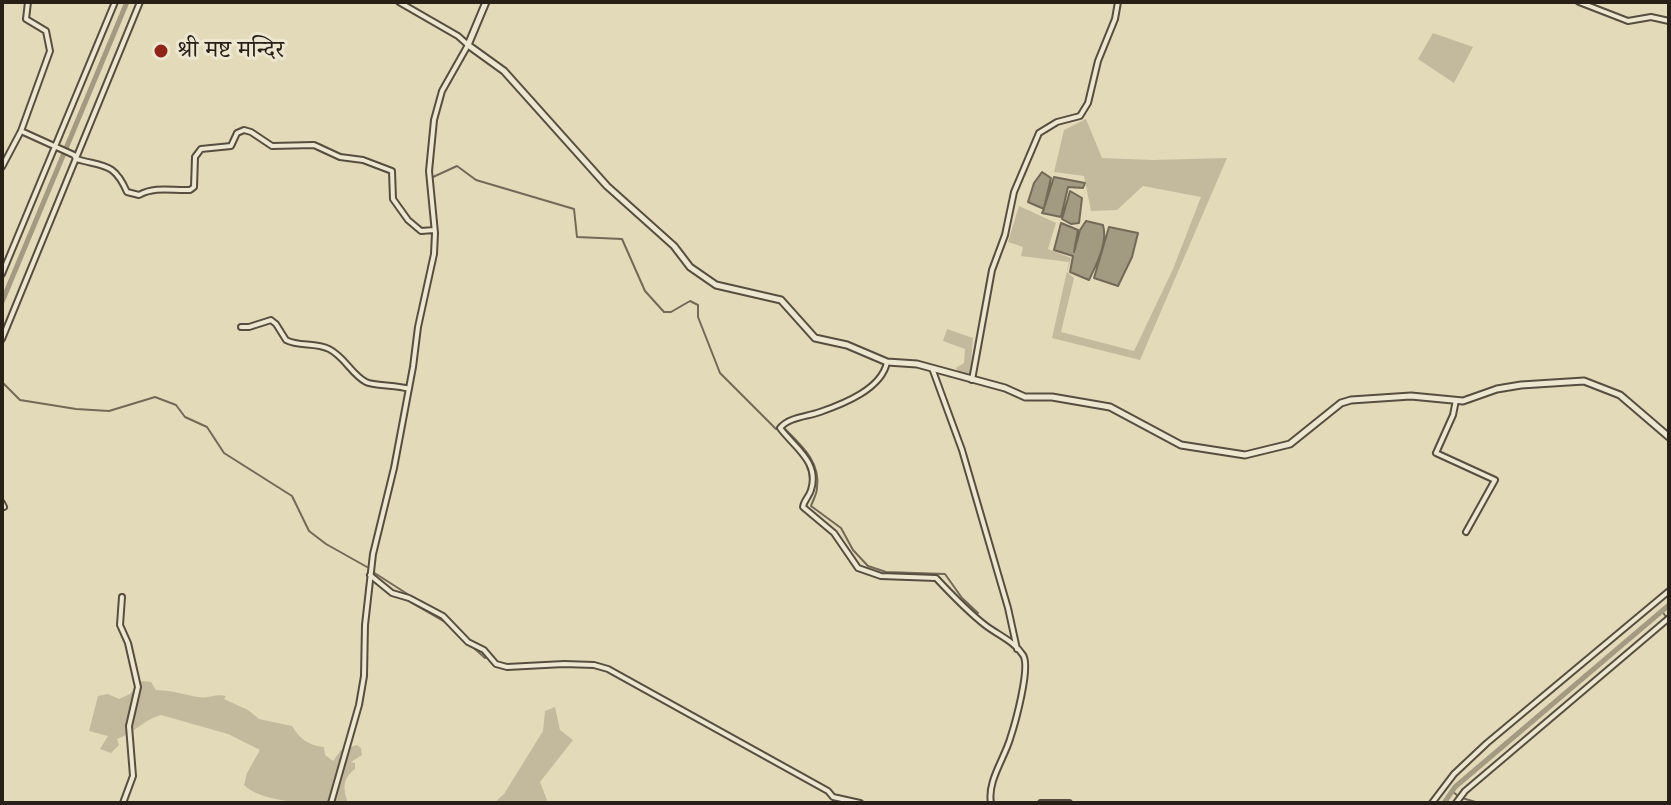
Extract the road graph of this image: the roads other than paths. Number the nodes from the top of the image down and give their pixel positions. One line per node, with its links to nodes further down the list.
1 (28, 2): 10 (street)
2 (115, 2): 11 (street)
3 (140, 2): 12 (street)
4 (399, 2): 9 (street)
5 (486, 2): 9 (street)
6 (1118, 2): 20 (street)
7 (1579, 2): 8 (street)
8 (1669, 21)
9 (468, 45): 14 (street); 18 (street)
10 (21, 131): 11 (street); 13 (street)
11 (55, 148): 12 (street); 15 (street)
12 (75, 157): 14 (street); 17 (street)
13 (2, 167)
14 (434, 230): 21 (street)
15 (2, 274)
16 (241, 327): 21 (street)
17 (2, 339)
18 (887, 362): 19 (street); 29 (street)
19 (932, 368): 20 (street); 29 (street)
20 (972, 380): 22 (street)
21 (409, 389): 25 (street)
22 (1456, 400): 23 (street); 24 (street)
23 (1669, 437)
24 (1466, 532)
25 (369, 574): 31 (street); 32 (street)
26 (1669, 591): 36 (street)
27 (122, 597): 30 (street)
28 (1669, 618): 37 (street)
29 (1017, 649): 33 (street)
30 (123, 803)
31 (331, 803)
32 (860, 803)
33 (991, 803)
34 (1041, 803): 35 (street)
35 (1069, 803)
36 (1432, 803)
37 (1456, 803)

